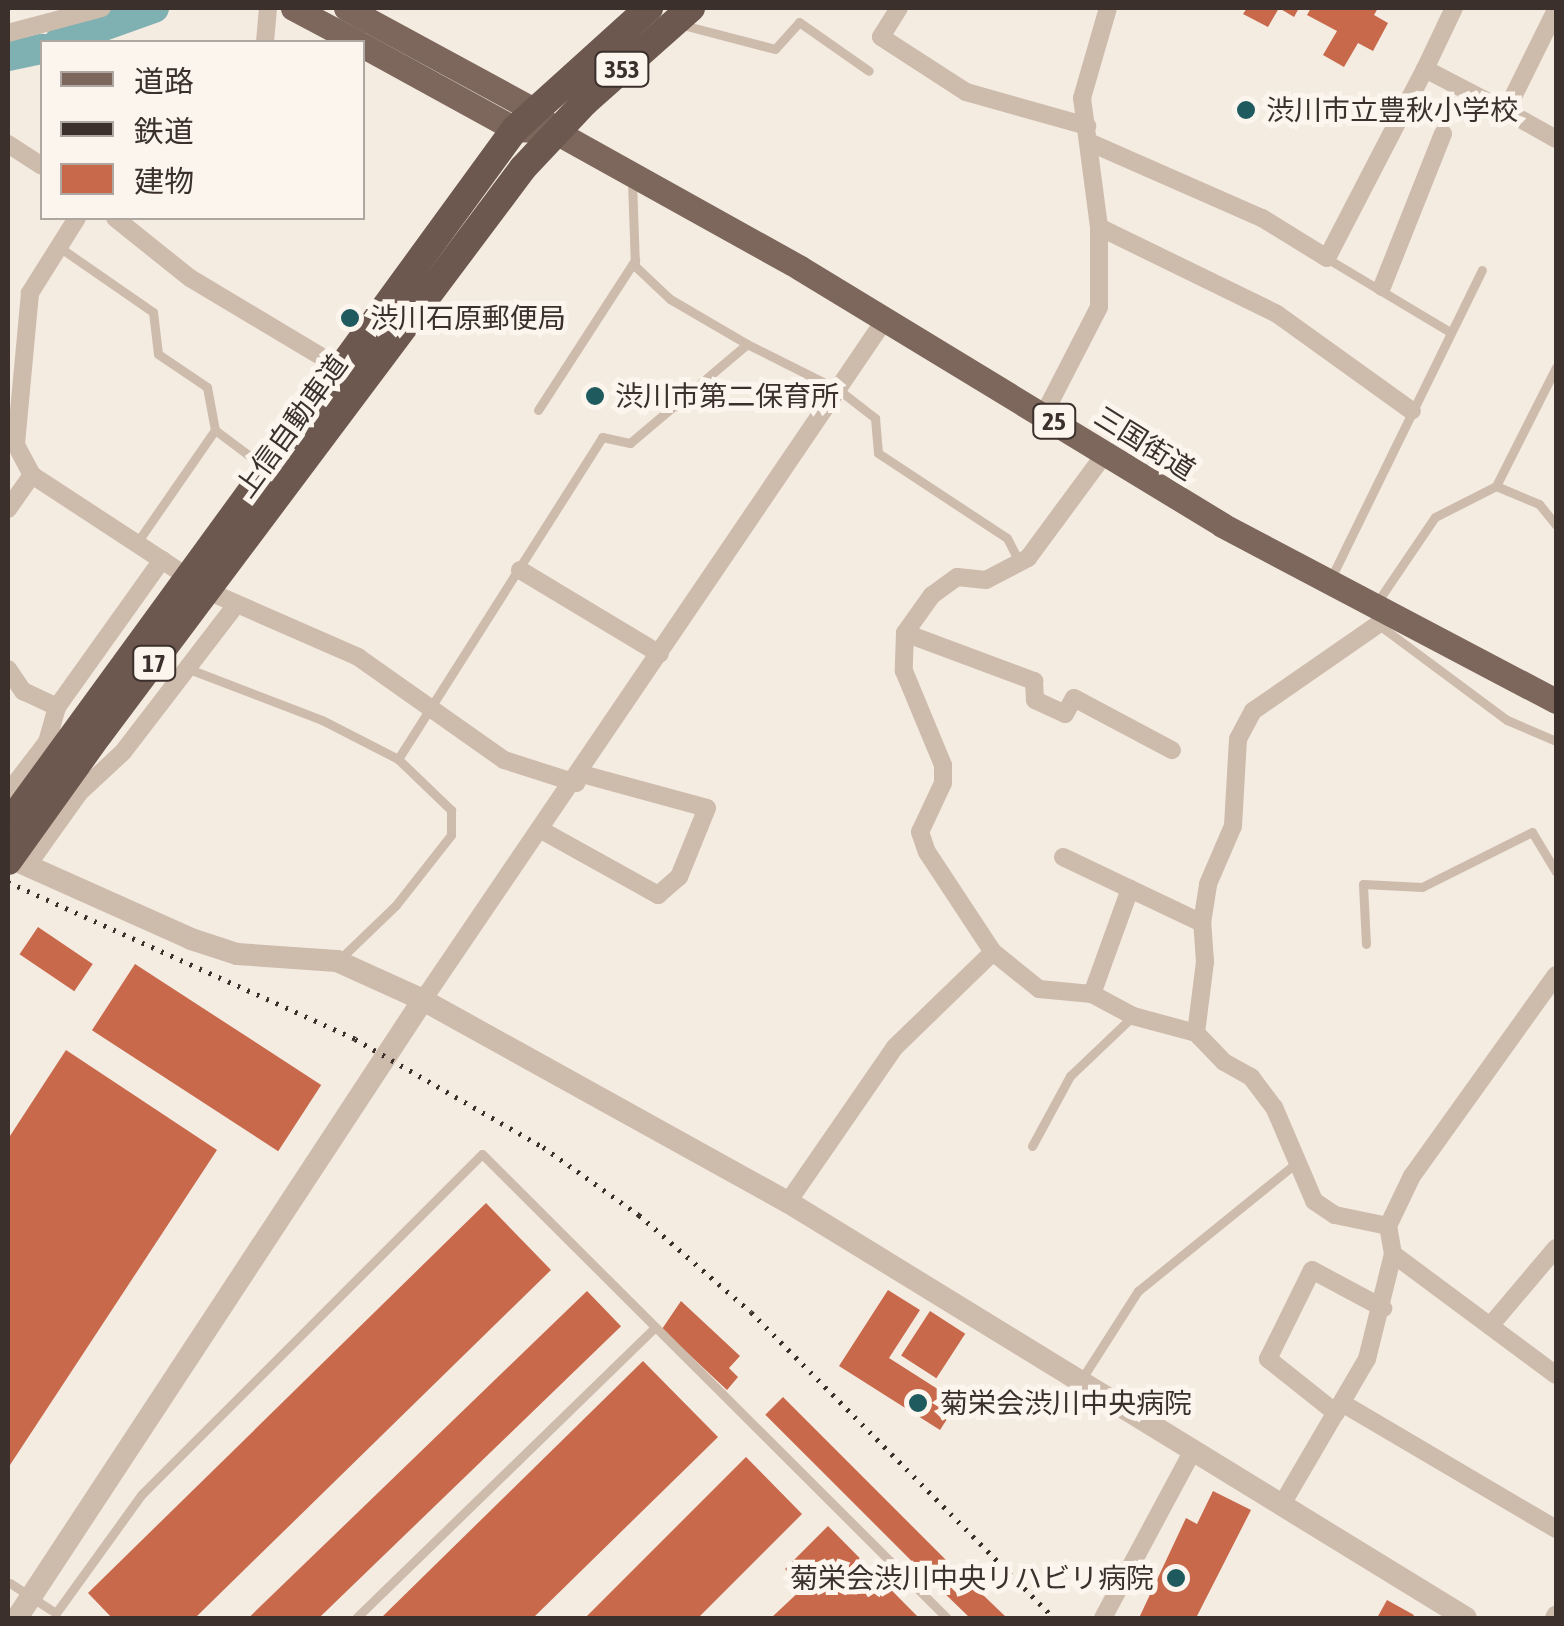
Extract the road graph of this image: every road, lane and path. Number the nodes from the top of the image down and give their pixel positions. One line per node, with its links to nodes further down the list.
1 (102, 8): 12 (street)
2 (268, 8): 13 (street)
3 (293, 8): 11 (main road, 25)
4 (346, 8): 11 (main road, 25)
5 (649, 8): 17 (highway, 上信自動車道 / 353)
6 (900, 8): 19 (street)
7 (1108, 8): 19 (street)
8 (1454, 8): 14 (street)
9 (1556, 10): 16 (street)
10 (683, 14): 15 (lane); 18 (highway, 上信自動車道 / 353)
11 (371, 30): 17 (main road, 25)
12 (8, 32)
13 (265, 40)
14 (1425, 68): 16 (street); 29 (street)
15 (869, 70)
16 (1506, 112): 21 (street)
17 (524, 119): 18 (main road, 25); 37 (highway, 上信自動車道 / 17)
18 (556, 132): 24 (main road, 三国街道 / 25); 54 (highway, 上信自動車道 / 17)
19 (1089, 134): 27 (street); 29 (street)
20 (1443, 134): 32 (street)
21 (1556, 139)
22 (8, 144): 23 (street)
23 (40, 164)
24 (632, 174): 30 (lane); 33 (main road, 三国街道 / 25)
25 (76, 220): 28 (street)
26 (118, 220): 37 (street)
27 (1098, 227): 40 (street); 41 (street)
28 (56, 246): 42 (lane); 45 (street)
29 (1327, 258): 32 (lane)
30 (635, 260): 35 (lane); 39 (lane)
31 (1482, 270): 34 (lane)
32 (1382, 288): 34 (lane)
33 (884, 321): 38 (street); 41 (main road, 三国街道 / 25)
34 (1450, 332): 40 (lane)
35 (747, 344): 38 (lane); 52 (lane)
36 (1556, 367): 46 (lane)
37 (339, 368): 44 (highway, 上信自動車道 / 17)
38 (838, 390): 51 (lane); 58 (street)
39 (538, 410)
40 (1412, 411): 53 (lane)
41 (1044, 414): 43 (main road, 三国街道 / 25)
42 (215, 430): 44 (lane); 49 (lane)
43 (1104, 455): 51 (street); 53 (main road, 三国街道 / 25)
44 (266, 468): 54 (highway, 上信自動車道 / 17)
45 (32, 475): 47 (street); 49 (street)
46 (1496, 486): 48 (lane); 56 (lane)
47 (8, 510)
48 (1556, 524)
49 (136, 544): 50 (street)
50 (162, 560): 54 (street); 63 (street)
51 (1019, 562): 57 (street)
52 (520, 570): 58 (street); 62 (lane)
53 (1330, 582): 56 (main road, 三国街道 / 25)
54 (198, 584): 55 (street); 64 (highway, 上信自動車道 / 17)
55 (236, 604): 59 (street); 62 (street)
56 (1382, 615): 61 (main road, 三国街道 / 25); 65 (lane); 76 (street)
57 (905, 634): 66 (street); 78 (street)
58 (660, 654): 68 (street)
59 (186, 668): 67 (lane); 73 (street)
60 (8, 669): 63 (street)
61 (1556, 701)
62 (432, 704): 67 (lane); 68 (street)
63 (56, 707): 69 (street)
64 (91, 728): 70 (highway, 上信自動車道 / 17); 73 (highway, 上信自動車道 / 17, bridge)
65 (1555, 737)
66 (1172, 750)
67 (398, 759): 79 (lane)
68 (579, 778): 71 (street); 71 (street)
69 (8, 794)
70 (8, 826)
71 (543, 831): 82 (street)
72 (1063, 857): 75 (street)
73 (14, 861): 79 (street)
74 (1556, 872): 77 (lane)
75 (1130, 889): 76 (street); 81 (street)
76 (1202, 923): 84 (street)
77 (1366, 944)
78 (993, 952): 81 (street); 87 (street)
79 (338, 961): 82 (street)
80 (1556, 975): 88 (street)
81 (1092, 994): 83 (street)
82 (422, 1000): 87 (street); 103 (street)
83 (1133, 1016): 84 (street); 85 (lane)
84 (1196, 1033): 86 (street)
85 (1032, 1146)
86 (1294, 1164): 88 (street); 95 (lane)
87 (788, 1202): 95 (street)
88 (1388, 1226): 90 (street)
89 (1556, 1248): 92 (street)
90 (1393, 1254): 91 (street); 92 (street)
91 (1383, 1308): 96 (street); 96 (street)
92 (1490, 1326): 94 (street)
93 (653, 1330): 102 (lane); 104 (lane); 105 (lane)
94 (1556, 1375)
95 (1081, 1380): 97 (street)
96 (1339, 1408): 98 (street); 99 (street)
97 (1194, 1450): 98 (street); 106 (street)
98 (1281, 1506): 101 (street)
99 (1556, 1529)
100 (9, 1582): 102 (lane, bridge)
101 (1433, 1610): 107 (street)
102 (55, 1613)
103 (17, 1618)
104 (356, 1618)
105 (947, 1618)
106 (1104, 1618)
107 (1466, 1618)

